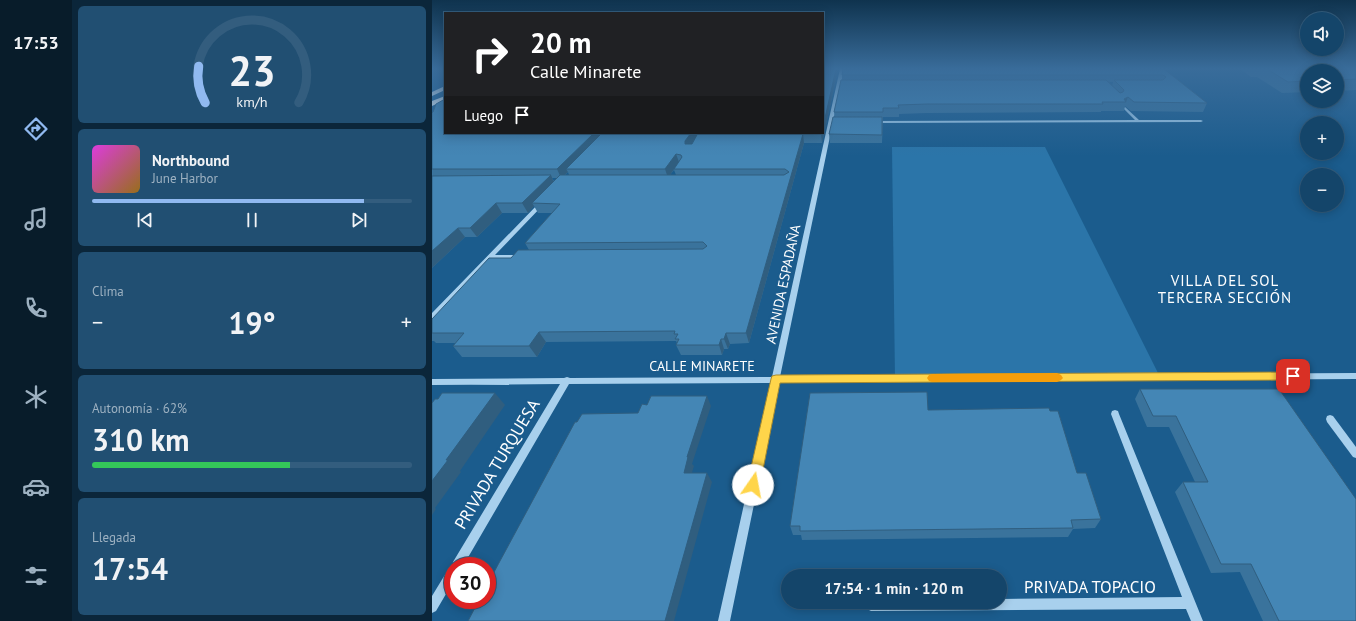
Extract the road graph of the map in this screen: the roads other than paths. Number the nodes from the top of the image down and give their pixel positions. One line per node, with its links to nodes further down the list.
1 (840, 98): 13 (street, AVENIDA ESPADAÑA)
2 (443, 101): 3 (highway)
3 (432, 104)
4 (1125, 108): 5 (street)
5 (1138, 121): 6 (street); 7 (street)
6 (1201, 121)
7 (870, 122)
8 (547, 198): 9 (street)
9 (490, 257): 10 (street); 11 (street)
10 (529, 257)
11 (432, 317)
12 (1356, 376): 13 (street, CALLE MINARETE)
13 (776, 379): 14 (street, CALLE MINARETE); 24 (street, AVENIDA ESPADAÑA)
14 (567, 380): 15 (street, CALLE MINARETE); 19 (street, PRIVADA TURQUESA)
15 (432, 382)
16 (1115, 414): 21 (street)
17 (1330, 419): 18 (street)
18 (1356, 454)
19 (462, 557)
20 (444, 587): 23 (street)
21 (1190, 603): 22 (street, PRIVADA TOPACIO); 25 (street)
22 (1007, 604)
23 (432, 608)
24 (724, 621)
25 (1197, 621)

